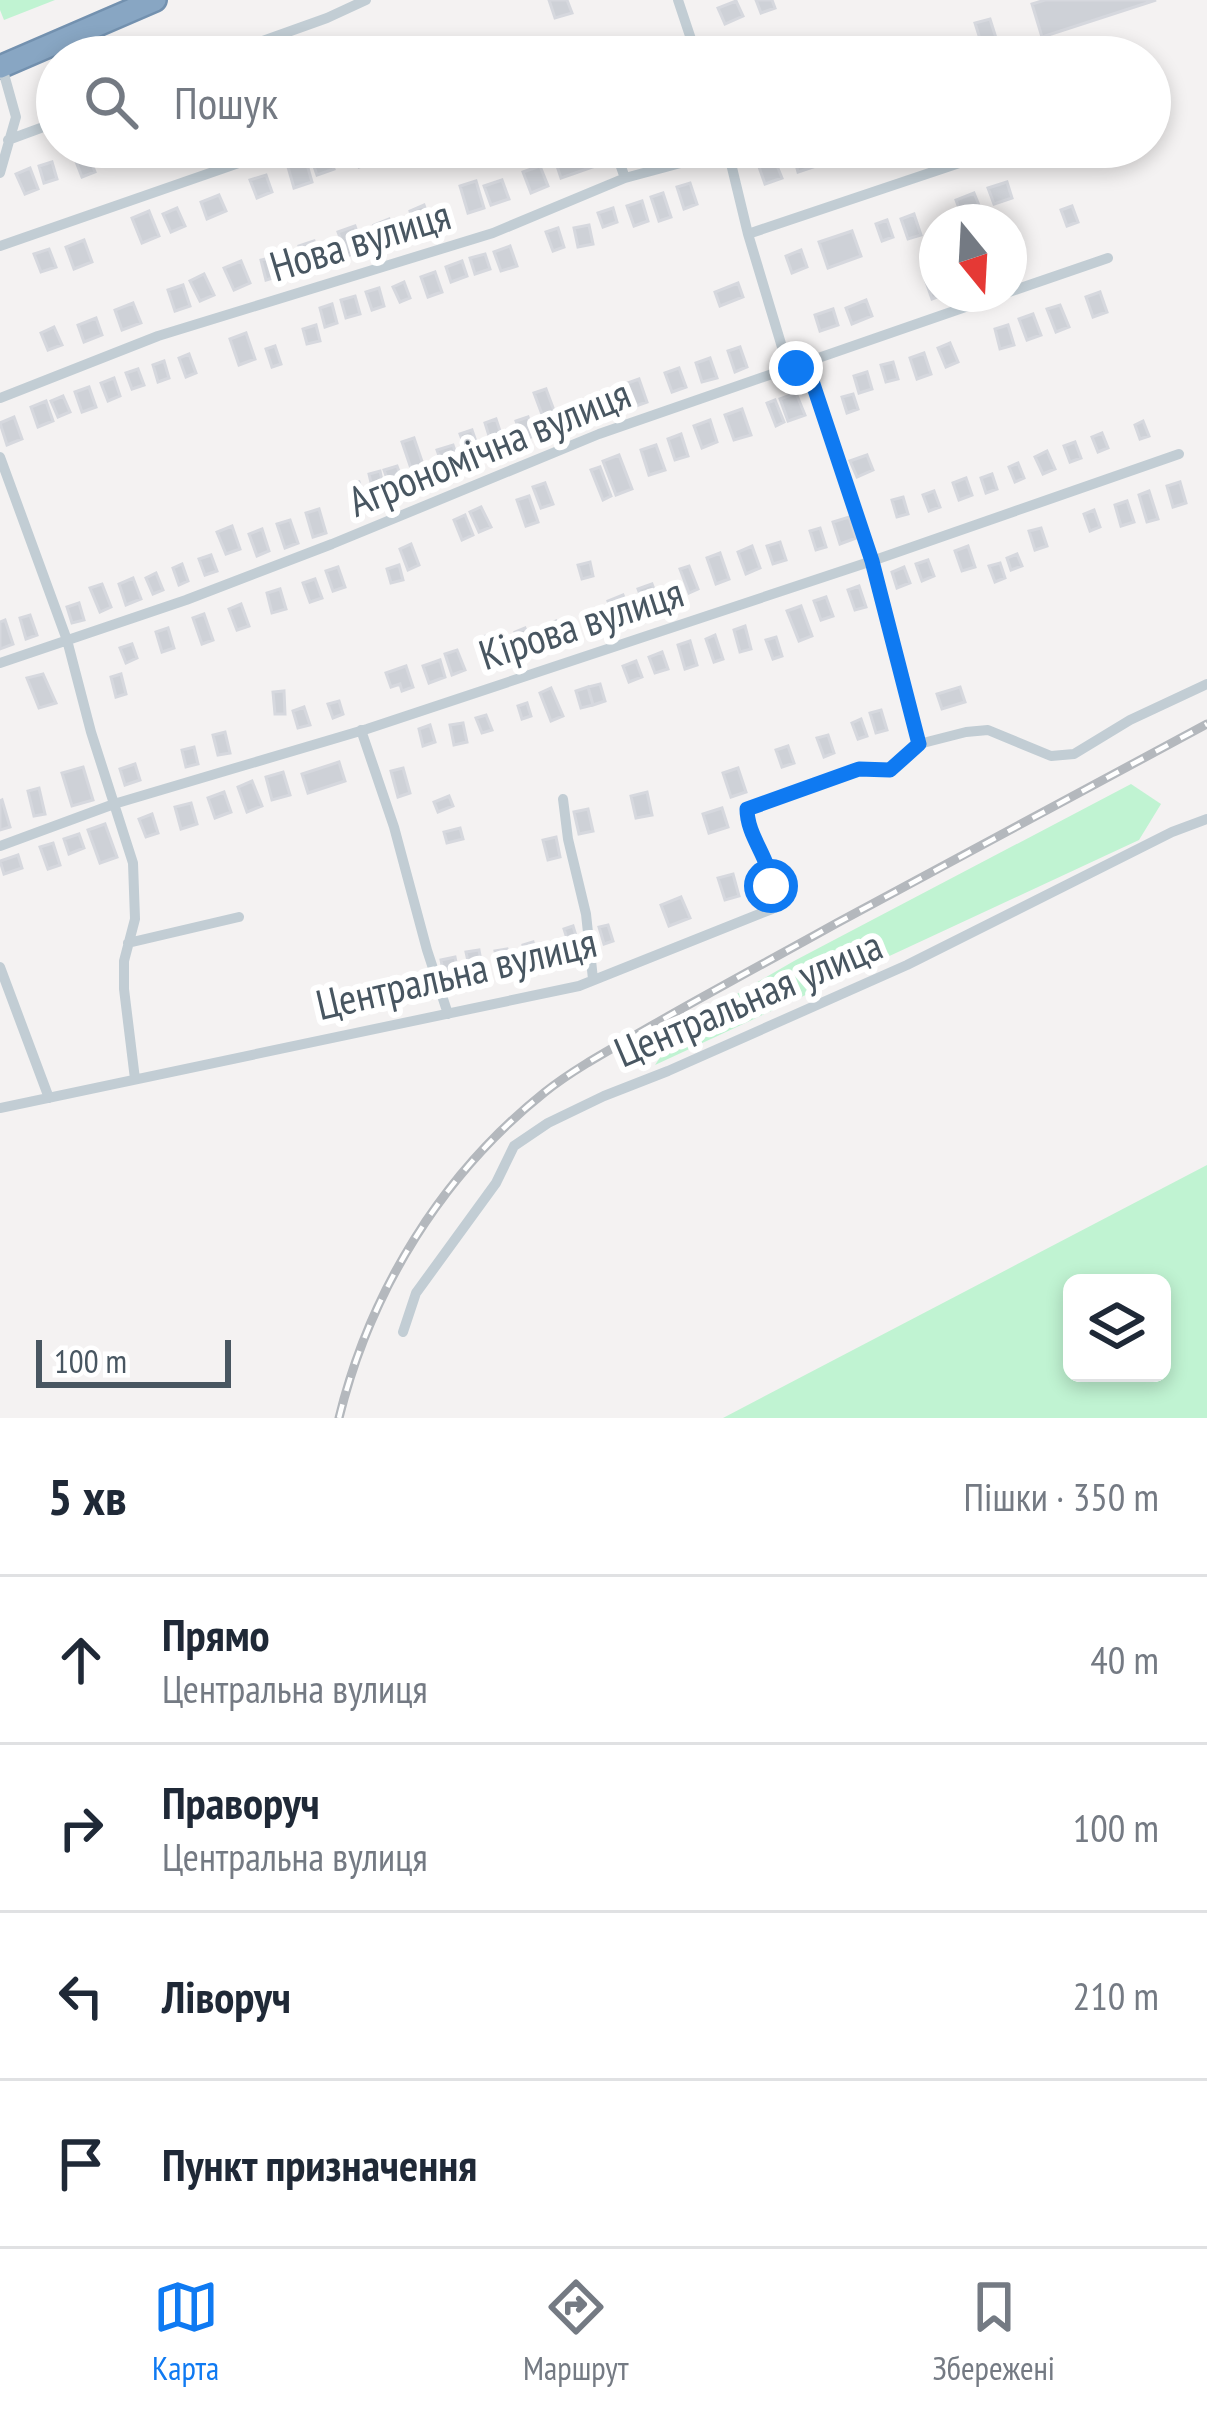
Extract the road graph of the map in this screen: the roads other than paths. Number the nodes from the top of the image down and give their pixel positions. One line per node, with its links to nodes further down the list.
1 (155, 0): 4 (highway)
2 (366, 0): 5 (street)
3 (681, 1): 6 (street)
4 (72, 36)
5 (277, 36)
6 (691, 36)
7 (36, 52): 8 (highway)
8 (1, 67): 10 (street)
9 (36, 130): 10 (street)
10 (5, 142): 16 (street)
11 (225, 168): 19 (street)
12 (621, 168): 17 (street)
13 (661, 168): 17 (street, Нова вулиця)
14 (736, 168): 18 (street)
15 (944, 168): 18 (street)
16 (0, 173)
17 (625, 178): 24 (street, Нова вулиця)
18 (748, 234): 23 (street)
19 (0, 246)
20 (1108, 258): 21 (street, Агрономічна вулиця)
21 (1027, 286)
22 (953, 312): 23 (street, Агрономічна вулиця)
23 (796, 368): 27 (street); 28 (street, Агрономічна вулиця)
24 (0, 398)
25 (1179, 454): 27 (street, Кірова вулиця)
26 (0, 457): 28 (street)
27 (872, 561): 31 (street, Кірова вулиця); 32 (street)
28 (67, 640): 29 (street, Агрономічна вулиця); 34 (street)
29 (0, 663)
30 (1207, 684): 32 (street)
31 (361, 730): 34 (street, Кірова вулиця); 41 (street)
32 (919, 744): 40 (street, Центральна вулиця)
33 (563, 799): 40 (street)
34 (114, 804): 36 (street, Кірова вулиця); 38 (street)
35 (1207, 819): 45 (street, Центральная улица)
36 (0, 846)
37 (239, 917): 38 (street)
38 (128, 943): 42 (street)
39 (0, 967): 43 (street)
40 (592, 979): 41 (street, Центральна вулиця)
41 (448, 1014): 42 (street, Центральна вулиця)
42 (136, 1078): 43 (street, Центральна вулиця)
43 (49, 1098): 44 (street, Центральна вулиця)
44 (0, 1108)
45 (403, 1332)

